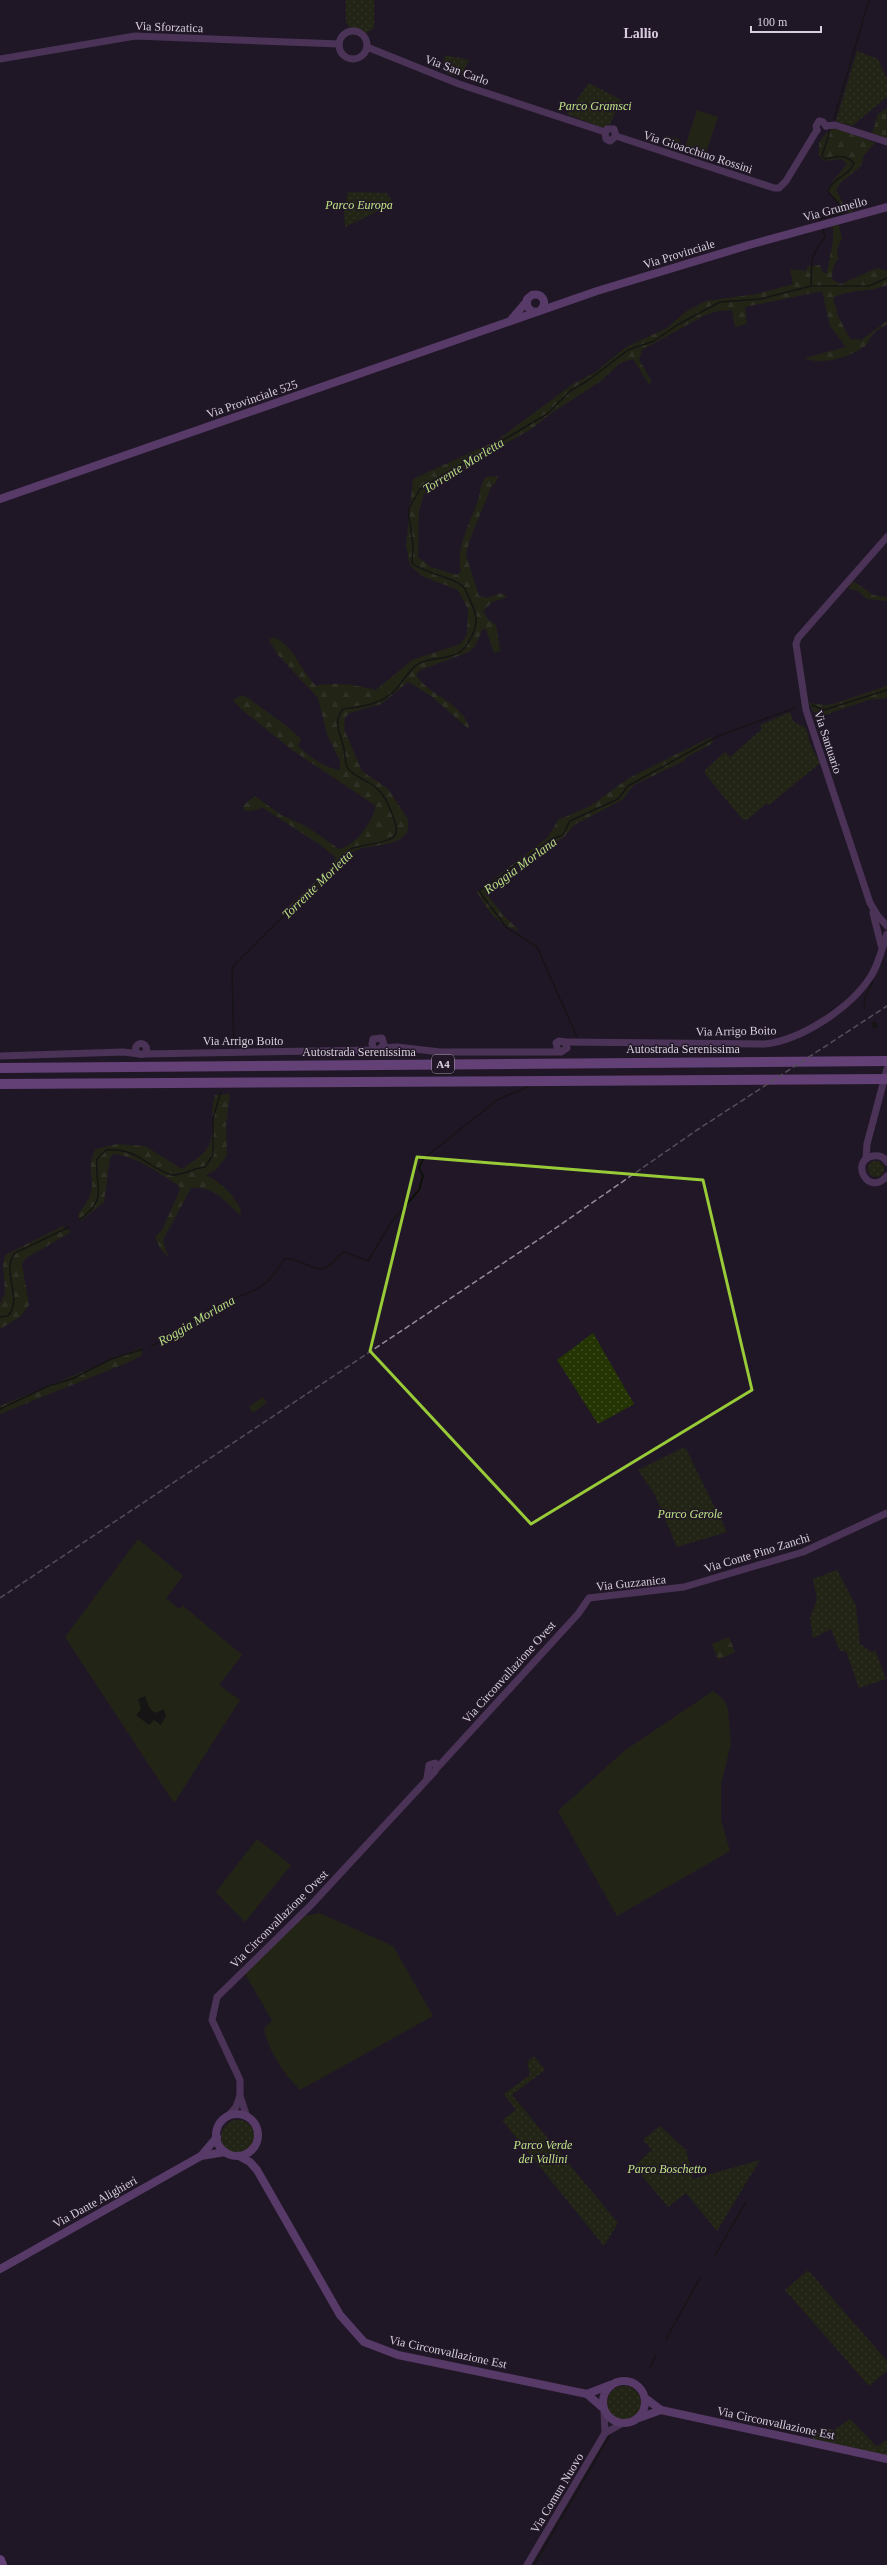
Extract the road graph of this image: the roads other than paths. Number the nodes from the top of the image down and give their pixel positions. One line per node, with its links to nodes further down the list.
1 (339, 44): 2 (street); 2 (street); 3 (street, Via Sforzatica)
2 (367, 47): 4 (street, Via San Carlo)
3 (0, 59)
4 (604, 132): 5 (street, Via Gioacchino Rossini)
5 (887, 142)
6 (887, 207): 7 (main road, Via Grumello)
7 (789, 234): 8 (main road, Via Provinciale)
8 (577, 299): 11 (main road, Via Provinciale 525)
9 (544, 300): 10 (main road); 11 (main road); 12 (main road)
10 (527, 301): 12 (main road); 13 (main road)
11 (561, 304): 12 (main road, Via Provinciale 525)
12 (538, 311): 13 (main road, Via Provinciale 525)
13 (511, 320): 14 (main road, Via Provinciale 525)
14 (0, 499)
15 (887, 537): 16 (street, Via Santuario)
16 (870, 903): 17 (street, Via Santuario); 18 (street, Via Arrigo Boito)
17 (887, 926): 18 (street, Via Arrigo Boito)
18 (884, 939): 21 (street, Via Arrigo Boito)
19 (372, 1041): 20 (street, Via Arrigo Boito); 23 (street, Via Arrigo Boito); 24 (street)
20 (383, 1045): 22 (street, Via Arrigo Boito); 24 (street, Via Arrigo Boito)
21 (566, 1045): 22 (street, Via Arrigo Boito); 22 (street, Via Arrigo Boito)
22 (557, 1048)
23 (353, 1049): 24 (street, Via Arrigo Boito); 26 (street, Via Arrigo Boito)
24 (374, 1049)
25 (122, 1052): 26 (street, Via Arrigo Boito); 26 (street, Via Arrigo Boito); 27 (street, Via Arrigo Boito)
26 (143, 1052)
27 (0, 1056)
28 (887, 1061): 29 (highway, Autostrada Serenissima / A4)
29 (0, 1068)
30 (887, 1070): 33 (street)
31 (887, 1079): 32 (highway, A4)
32 (0, 1084)
33 (870, 1134): 34 (street); 35 (street)
34 (875, 1155): 35 (street); 36 (street)
35 (866, 1159): 37 (street)
36 (887, 1162)
37 (886, 1179)
38 (887, 1513): 39 (street, Via Conte Pino Zanchi)
39 (676, 1589): 40 (street, Via Guzzanica)
40 (589, 1598): 41 (street, Via Circonvallazione Ovest)
41 (240, 2096): 42 (street); 43 (street, Via Circonvallazione Ovest)
42 (228, 2116): 43 (main road); 44 (main road)
43 (247, 2117): 45 (main road, Via Circonvallazione Est)
44 (216, 2137): 46 (main road); 47 (main road, Via Dante Alighieri)
45 (255, 2146): 48 (main road); 49 (main road, Via Circonvallazione Est)
46 (225, 2152): 47 (main road, Via Dante Alighieri); 48 (main road, Via Circonvallazione Est)
47 (201, 2156): 50 (main road, Via Dante Alighieri)
48 (239, 2156): 49 (main road, Via Circonvallazione Est)
49 (257, 2170): 52 (main road, Via Circonvallazione Est)
50 (0, 2269)
51 (610, 2385): 52 (main road); 53 (main road); 54 (main road)
52 (587, 2394): 54 (main road)
53 (645, 2398): 55 (main road); 56 (main road)
54 (604, 2409): 57 (main road); 58 (street)
55 (661, 2410): 56 (main road); 59 (main road, Via Circonvallazione Est)
56 (639, 2418): 57 (main road)
57 (623, 2423): 58 (street)
58 (605, 2433): 62 (street, Via Comun Nuovo)
59 (887, 2459)
60 (0, 2560): 61 (highway)
61 (2, 2565)
62 (527, 2565)

